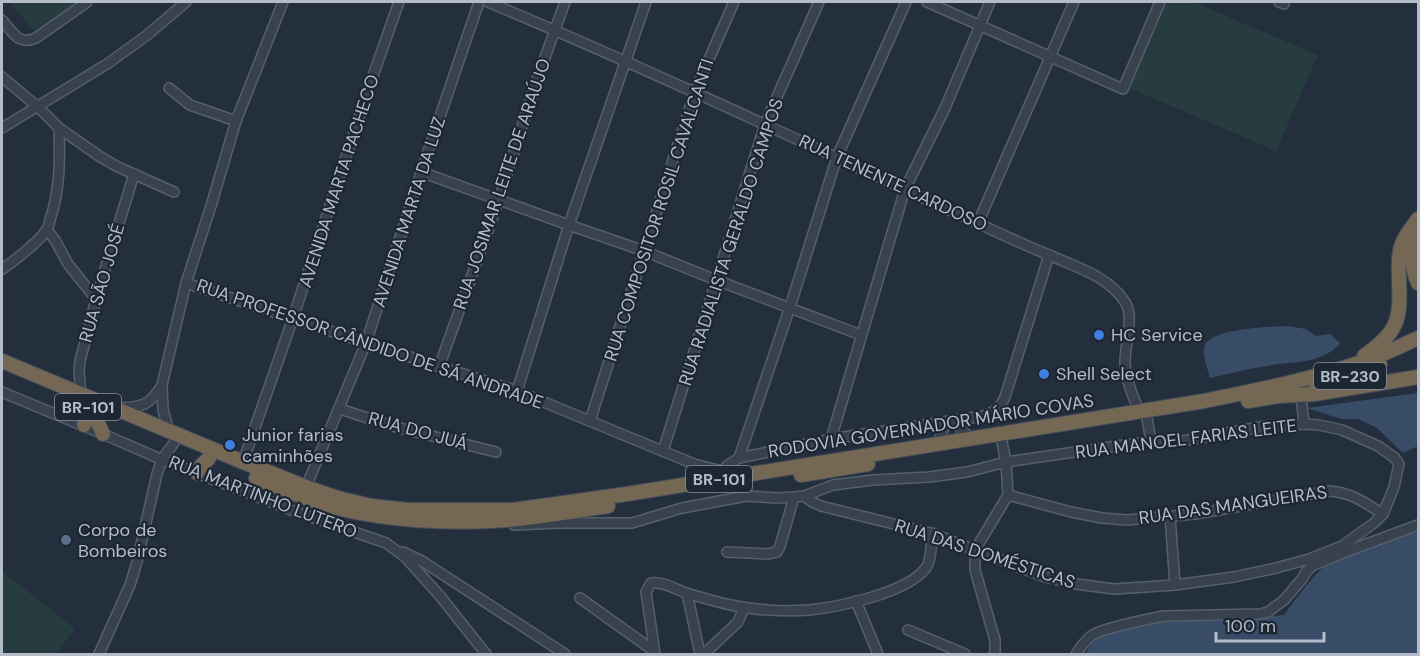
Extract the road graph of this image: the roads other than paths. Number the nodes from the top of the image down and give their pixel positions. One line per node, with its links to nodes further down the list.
1 (87, 2): 17 (street)
2 (186, 2): 16 (street)
3 (283, 2): 26 (street)
4 (399, 2): 49 (street, AVENIDA MARTA PACHECO)
5 (479, 2): 31 (street, AVENIDA MARTA DA LUZ)
6 (488, 2): 19 (street, RUA TENENTE CARDOSO)
7 (565, 2): 19 (street, RUA JOSIMAR LEITE DE ARAÚJO)
8 (646, 2): 21 (street)
9 (734, 2): 24 (street, RUA COMPOSITOR ROSIL CAVALCANTI)
10 (819, 2): 27 (street, RUA RADIALISTA GERALDO CAMPOS)
11 (906, 2): 30 (street)
12 (927, 2): 18 (street)
13 (990, 2): 18 (street)
14 (1074, 2): 20 (street)
15 (1160, 2): 20 (street)
16 (176, 5): 25 (street)
17 (2, 20)
18 (980, 25): 20 (street); 33 (street)
19 (555, 30): 21 (street, RUA TENENTE CARDOSO); 35 (street, RUA JOSIMAR LEITE DE ARAÚJO)
20 (1050, 57): 37 (street)
21 (625, 60): 24 (street, RUA TENENTE CARDOSO); 38 (street)
22 (2, 77): 25 (street)
23 (169, 88): 26 (street)
24 (695, 91): 27 (street, RUA TENENTE CARDOSO); 41 (street, RUA COMPOSITOR ROSIL CAVALCANTI)
25 (38, 107): 28 (street); 29 (street)
26 (236, 121): 46 (street)
27 (765, 124): 30 (street, RUA TENENTE CARDOSO); 44 (street, RUA RADIALISTA GERALDO CAMPOS)
28 (2, 128)
29 (59, 128): 32 (street); 39 (street)
30 (837, 158): 33 (street, RUA TENENTE CARDOSO); 48 (street)
31 (421, 172): 35 (street); 52 (street, AVENIDA MARTA DA LUZ)
32 (134, 174): 34 (street); 47 (street, RUA SÃO JOSÉ)
33 (905, 189): 37 (street, RUA TENENTE CARDOSO); 50 (street)
34 (174, 192)
35 (499, 200): 38 (street); 55 (street, RUA JOSIMAR LEITE DE ARAÚJO)
36 (1419, 219): 57 (highway)
37 (978, 223): 42 (street, RUA TENENTE CARDOSO)
38 (568, 225): 41 (street); 60 (street)
39 (47, 230): 43 (street); 47 (street)
40 (1419, 236): 45 (highway)
41 (644, 251): 44 (street); 69 (street, RUA COMPOSITOR ROSIL CAVALCANTI)
42 (1049, 255): 67 (street, RUA TENENTE CARDOSO); 68 (street)
43 (2, 268)
44 (716, 280): 48 (street); 79 (street, RUA RADIALISTA GERALDO CAMPOS)
45 (1419, 282)
46 (186, 283): 49 (street, RUA PROFESSOR CÂNDIDO DE SÁ ANDRADE); 59 (street)
47 (96, 299): 64 (street, RUA SÃO JOSÉ)
48 (789, 307): 50 (street); 82 (street)
49 (293, 318): 52 (street, RUA PROFESSOR CÂNDIDO DE SÁ ANDRADE); 85 (street, AVENIDA MARTA PACHECO)
50 (861, 335): 75 (street)
51 (1419, 338): 57 (highway, RODOVIA GOVERNADOR MÁRIO COVAS / BR-101)
52 (366, 343): 55 (street, RUA PROFESSOR CÂNDIDO DE SÁ ANDRADE); 66 (street, AVENIDA MARTA DA LUZ)
53 (1419, 347): 63 (highway, BR-230)
54 (2, 361): 64 (highway, RODOVIA GOVERNADOR MÁRIO COVAS / BR-101)
55 (439, 367): 60 (street, RUA PROFESSOR CÂNDIDO DE SÁ ANDRADE)
56 (2, 370): 64 (highway, RODOVIA GOVERNADOR MÁRIO COVAS / BR-101)
57 (1336, 370): 67 (highway, RODOVIA GOVERNADOR MÁRIO COVAS / BR-101)
58 (1419, 377): 62 (highway)
59 (162, 385): 65 (street); 73 (street)
60 (518, 391): 69 (street, RUA PROFESSOR CÂNDIDO DE SÁ ANDRADE)
61 (2, 392): 71 (street, RUA MARTINHO LUTERO)
62 (1301, 395): 63 (highway); 70 (street)
63 (1279, 396): 67 (highway, RODOVIA GOVERNADOR MÁRIO COVAS / BR-101)
64 (86, 403): 65 (highway, RODOVIA GOVERNADOR MÁRIO COVAS / BR-101); 71 (highway); 72 (highway); 73 (highway, RODOVIA GOVERNADOR MÁRIO COVAS / BR-101)
65 (113, 408): 73 (highway, RODOVIA GOVERNADOR MÁRIO COVAS / BR-101)
66 (340, 409): 80 (street, RUA DO JUÁ); 91 (street, AVENIDA MARTA DA LUZ)
67 (1143, 415): 74 (highway, RODOVIA GOVERNADOR MÁRIO COVAS / BR-101); 76 (street); 77 (highway, RODOVIA GOVERNADOR MÁRIO COVAS / BR-101)
68 (950, 420): 74 (street); 75 (street); 78 (street)
69 (590, 422): 79 (street, RUA PROFESSOR CÂNDIDO DE SÁ ANDRADE)
70 (1304, 424): 76 (street, RUA MANOEL FARIAS LEITE); 83 (street, RUA MANOEL FARIAS LEITE)
71 (84, 425): 72 (street, RUA MARTINHO LUTERO)
72 (103, 434): 84 (street, RUA MARTINHO LUTERO)
73 (171, 437): 81 (highway, RODOVIA GOVERNADOR MÁRIO COVAS / BR-101); 84 (street); 85 (highway, RODOVIA GOVERNADOR MÁRIO COVAS / BR-101)
74 (970, 438): 78 (highway, RODOVIA GOVERNADOR MÁRIO COVAS / BR-101)
75 (831, 439): 82 (street)
76 (1151, 441): 86 (street, RUA MANOEL FARIAS LEITE)
77 (1002, 442): 86 (street); 87 (highway, RODOVIA GOVERNADOR MÁRIO COVAS / BR-101)
78 (937, 444): 89 (highway, RODOVIA GOVERNADOR MÁRIO COVAS / BR-101)
79 (663, 451): 89 (street, RUA PROFESSOR CÂNDIDO DE SÁ ANDRADE)
80 (496, 452)
81 (209, 458): 88 (highway); 97 (highway, RODOVIA GOVERNADOR MÁRIO COVAS / BR-101)
82 (739, 458): 89 (street)
83 (1395, 458): 95 (street, RUA DAS DOMÉSTICAS)
84 (162, 459): 88 (street, RUA MARTINHO LUTERO); 110 (street)
85 (243, 462): 91 (highway, RODOVIA GOVERNADOR MÁRIO COVAS / BR-101)
86 (1006, 462): 90 (street, RUA MANOEL FARIAS LEITE); 92 (street)
87 (857, 466): 90 (street); 97 (highway, RODOVIA GOVERNADOR MÁRIO COVAS / BR-101)
88 (197, 473): 100 (street, RUA MARTINHO LUTERO)
89 (723, 474): 91 (highway, RODOVIA GOVERNADOR MÁRIO COVAS / BR-101)
90 (859, 481): 93 (street, RUA MANOEL FARIAS LEITE)
91 (306, 487)
92 (1008, 495): 96 (street, RUA DAS MANGUEIRAS); 101 (street)
93 (804, 496): 94 (street, RUA MANOEL FARIAS LEITE); 99 (street, RUA DAS DOMÉSTICAS)
94 (794, 497): 97 (street, RUA MANOEL FARIAS LEITE); 102 (street)
95 (1383, 514): 96 (street, RUA DAS MANGUEIRAS); 103 (street, RUA DAS DOMÉSTICAS)
96 (1170, 516): 103 (street)
97 (491, 520)
98 (1419, 525): 118 (street)
99 (932, 533): 101 (street, RUA DAS DOMÉSTICAS); 106 (street)
100 (395, 549): 111 (street, RUA MARTINHO LUTERO); 112 (street)
101 (975, 550): 103 (street, RUA DAS DOMÉSTICAS); 117 (street)
102 (727, 552)
103 (1175, 585)
104 (687, 593): 107 (street); 109 (street); 113 (street)
105 (580, 598): 109 (street)
106 (856, 601): 107 (street); 115 (street)
107 (744, 608): 114 (street)
108 (908, 630): 116 (street)
109 (654, 653)
110 (99, 654)
111 (486, 654)
112 (565, 654)
113 (700, 654)
114 (704, 654)
115 (878, 654)
116 (965, 654)
117 (994, 654)
118 (1076, 654)

